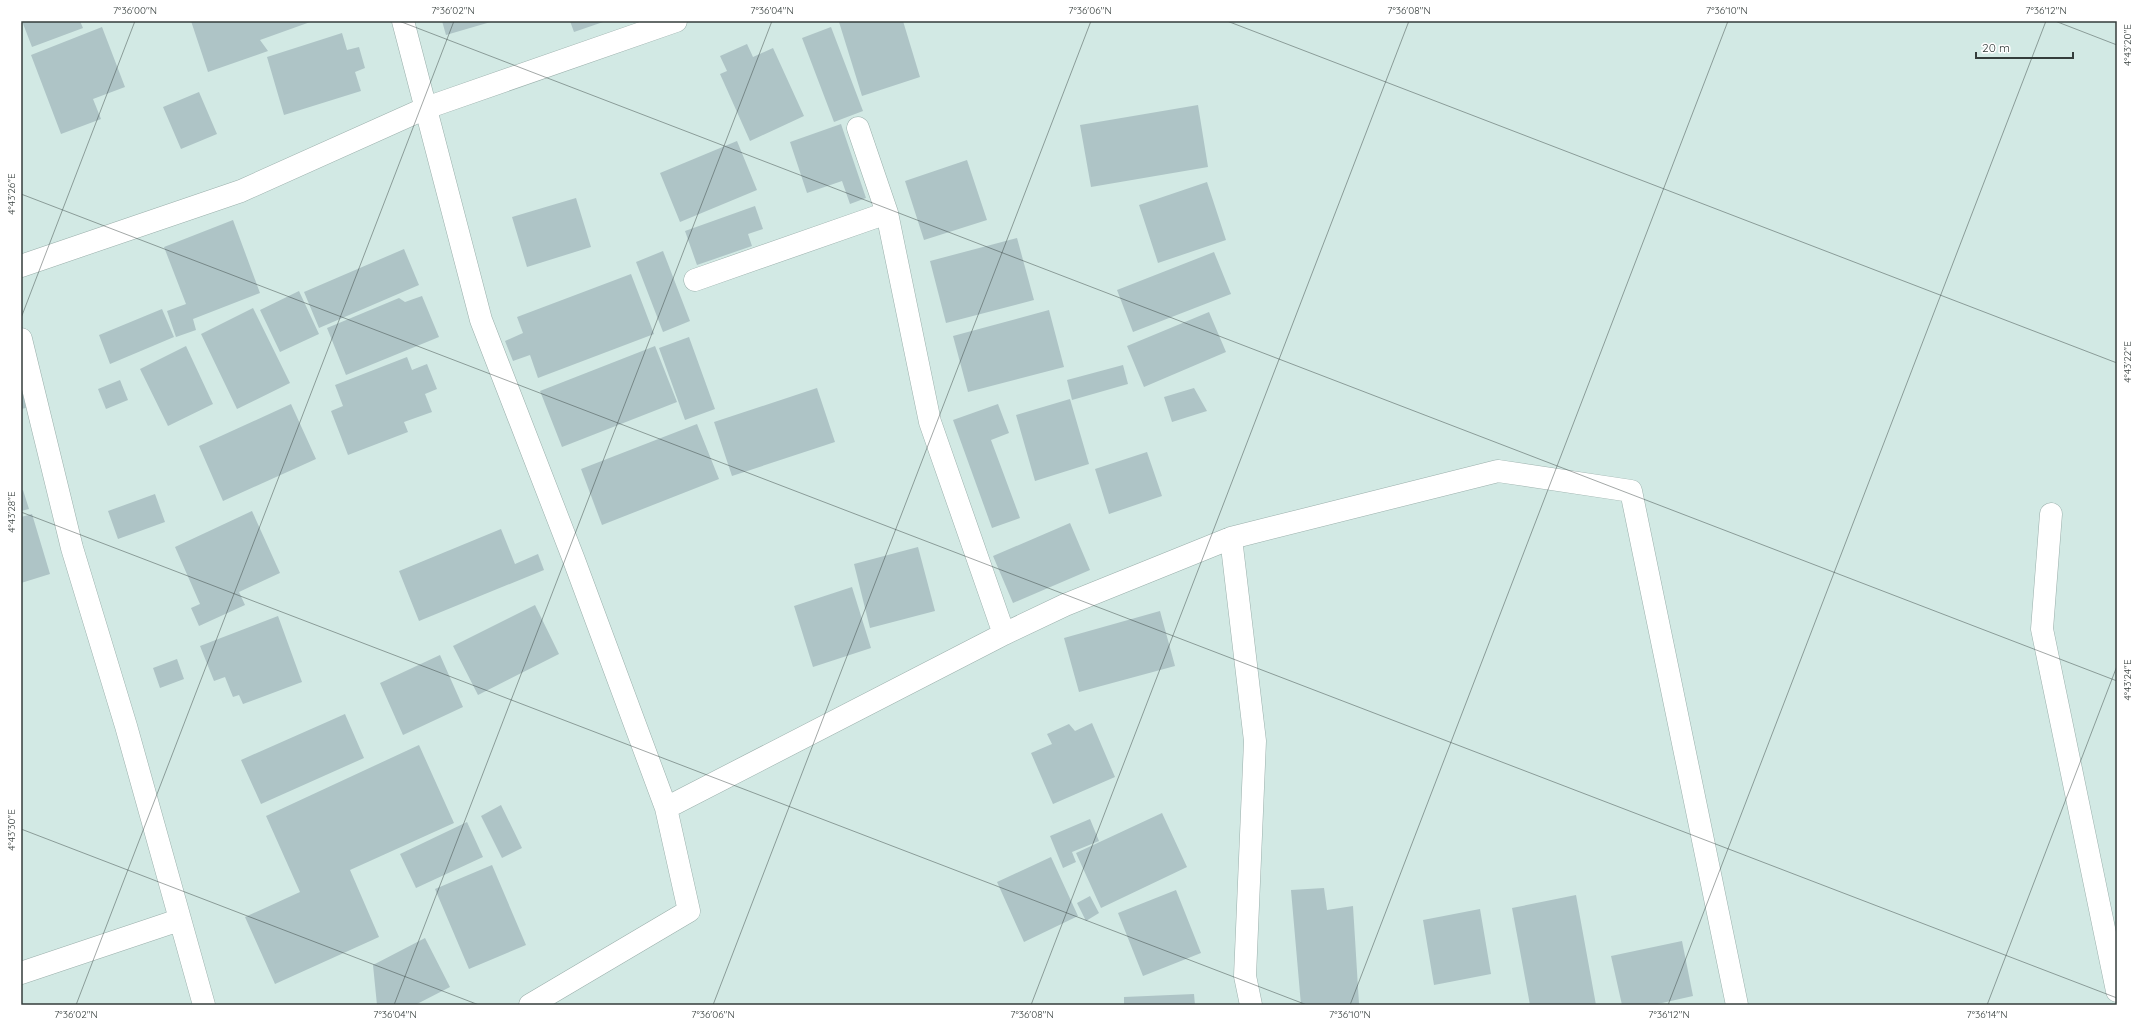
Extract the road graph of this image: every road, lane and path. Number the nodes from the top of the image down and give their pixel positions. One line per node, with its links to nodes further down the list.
1 (403, 21): 3 (street)
2 (676, 21): 3 (street)
3 (426, 108): 6 (street); 12 (street)
4 (858, 128): 5 (street)
5 (887, 214): 7 (street); 11 (street)
6 (21, 266)
7 (695, 280)
8 (21, 339): 13 (street)
9 (2051, 514): 15 (street)
10 (1231, 538): 11 (street); 18 (street); 19 (street)
11 (1004, 634): 12 (street)
12 (666, 808): 17 (street)
13 (179, 920): 14 (street); 16 (street)
14 (21, 973)
15 (2117, 991)
16 (204, 1005)
17 (530, 1005)
18 (1251, 1005)
19 (1737, 1005)

